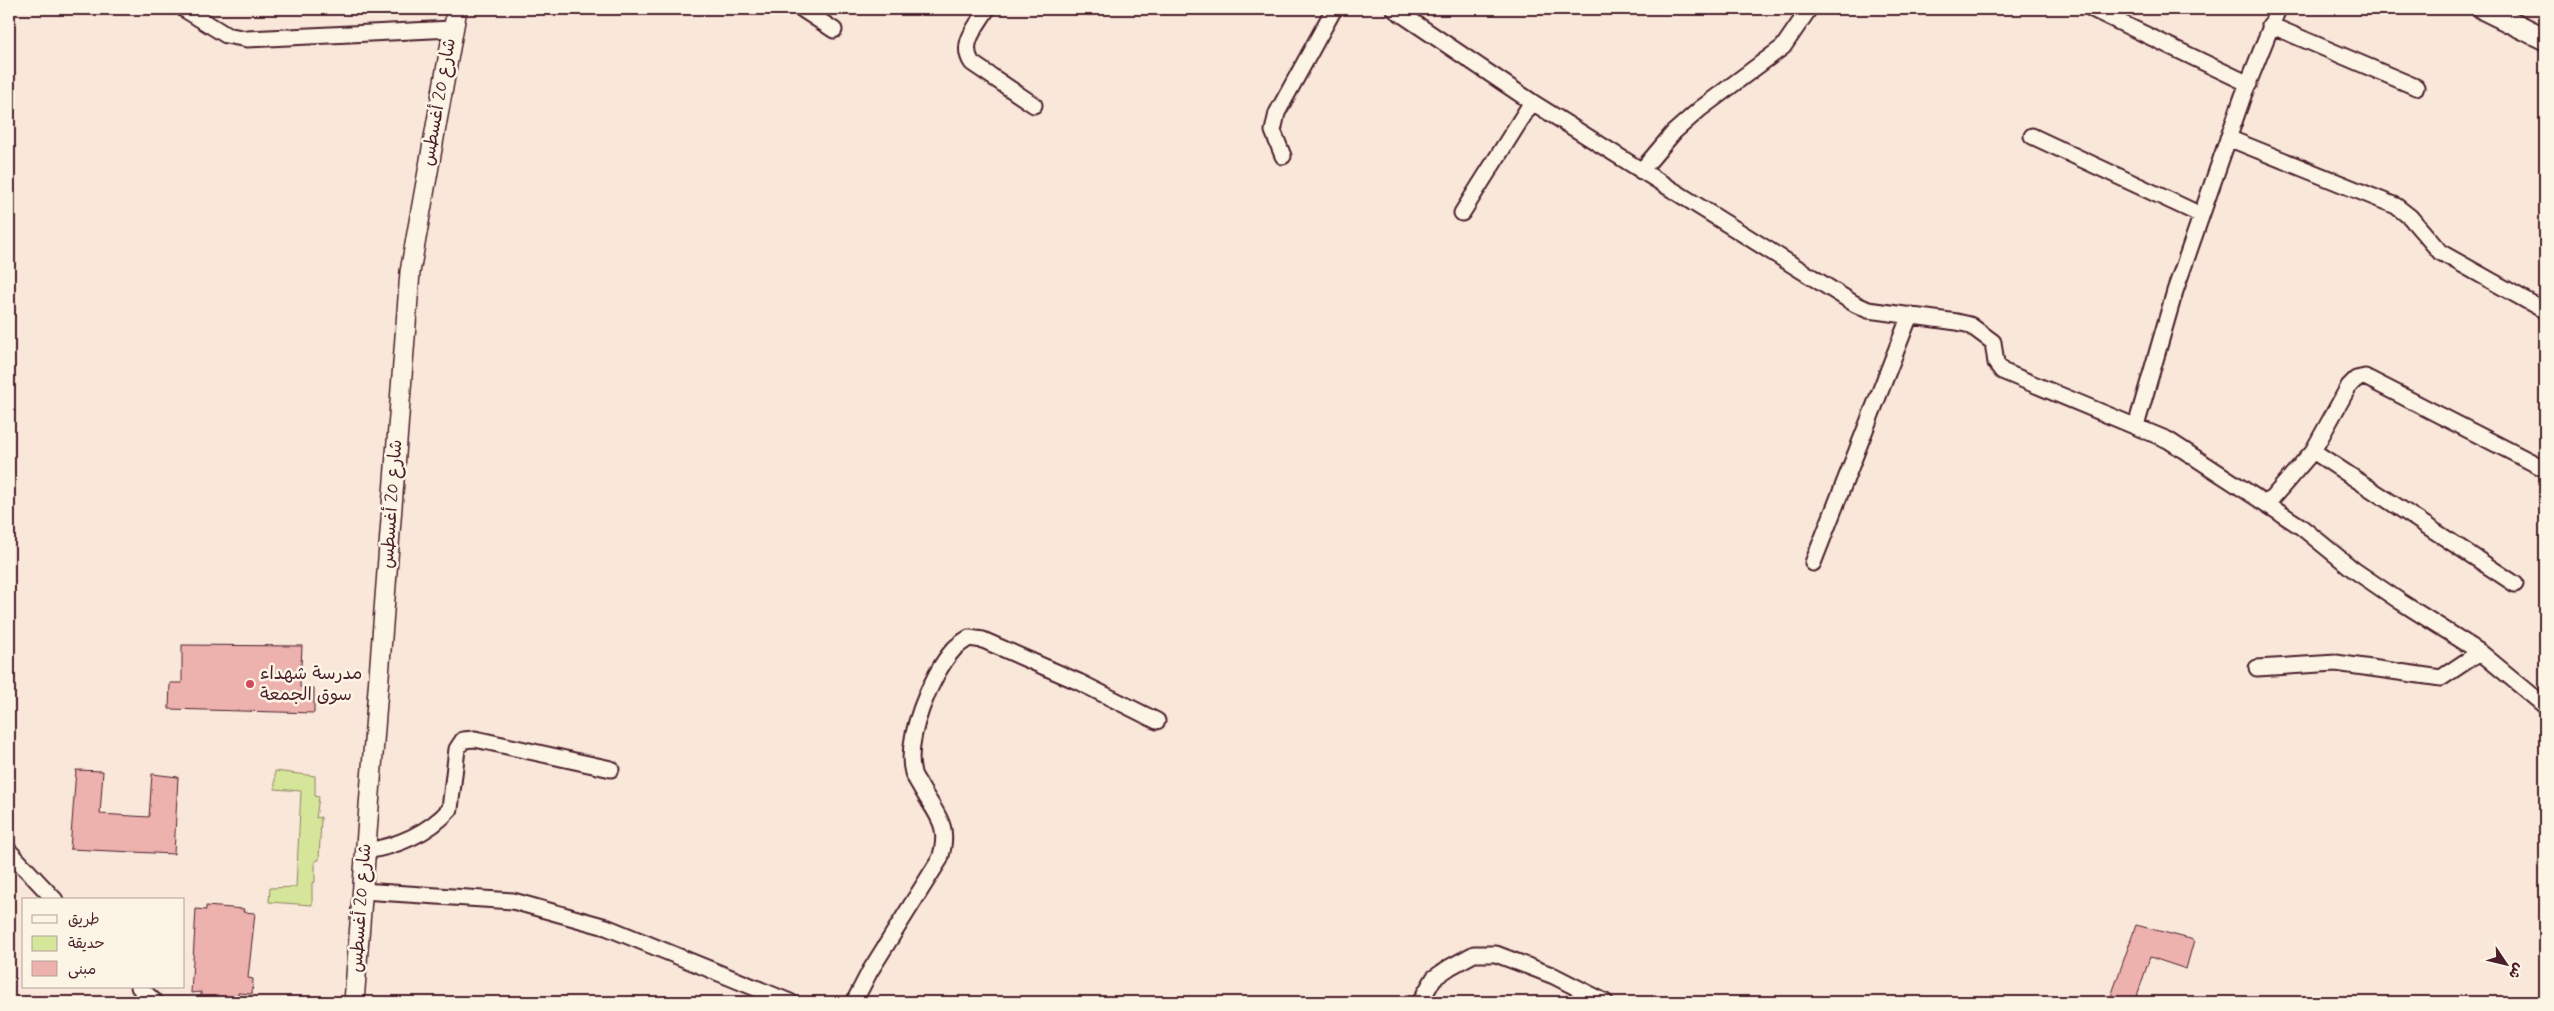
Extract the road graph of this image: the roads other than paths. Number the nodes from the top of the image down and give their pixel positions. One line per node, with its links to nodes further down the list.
1 (184, 9): 12 (street)
2 (457, 9): 12 (street, شارع 20 أغسطس)
3 (802, 9): 13 (street)
4 (987, 9): 18 (street)
5 (1334, 9): 21 (street)
6 (1397, 9): 17 (street)
7 (1809, 9): 22 (street)
8 (2092, 9): 15 (street)
9 (2278, 9): 11 (street)
10 (2484, 9): 14 (main road)
11 (2270, 24): 15 (street); 16 (street)
12 (452, 29): 39 (street, شارع 20 أغسطس)
13 (834, 30)
14 (2545, 39)
15 (2249, 84): 20 (street)
16 (2416, 87)
17 (1532, 102): 22 (street); 23 (street)
18 (1034, 105)
19 (2032, 136): 24 (street)
20 (2228, 138): 24 (street); 25 (street)
21 (1283, 156)
22 (1641, 171): 26 (street)
23 (1462, 213)
24 (2201, 215): 27 (street)
25 (2545, 311)
26 (1910, 315): 27 (street); 31 (street)
27 (2136, 426): 30 (street)
28 (2313, 451): 29 (street); 30 (street); 32 (street)
29 (2545, 469)
30 (2267, 504): 33 (street)
31 (1813, 563)
32 (2515, 584)
33 (2480, 652): 34 (street); 35 (street)
34 (2257, 668)
35 (2545, 706)
36 (1157, 722): 46 (street)
37 (611, 769): 39 (street)
38 (9, 851): 41 (street)
39 (366, 851): 40 (street, شارع 20 أغسطس)
40 (362, 890): 44 (street, شارع 20 أغسطس); 45 (street)
41 (53, 898)
42 (140, 988): 43 (street)
43 (155, 1002)
44 (354, 1002)
45 (790, 1002)
46 (854, 1002)
47 (1420, 1002): 48 (street)
48 (1605, 1002)

